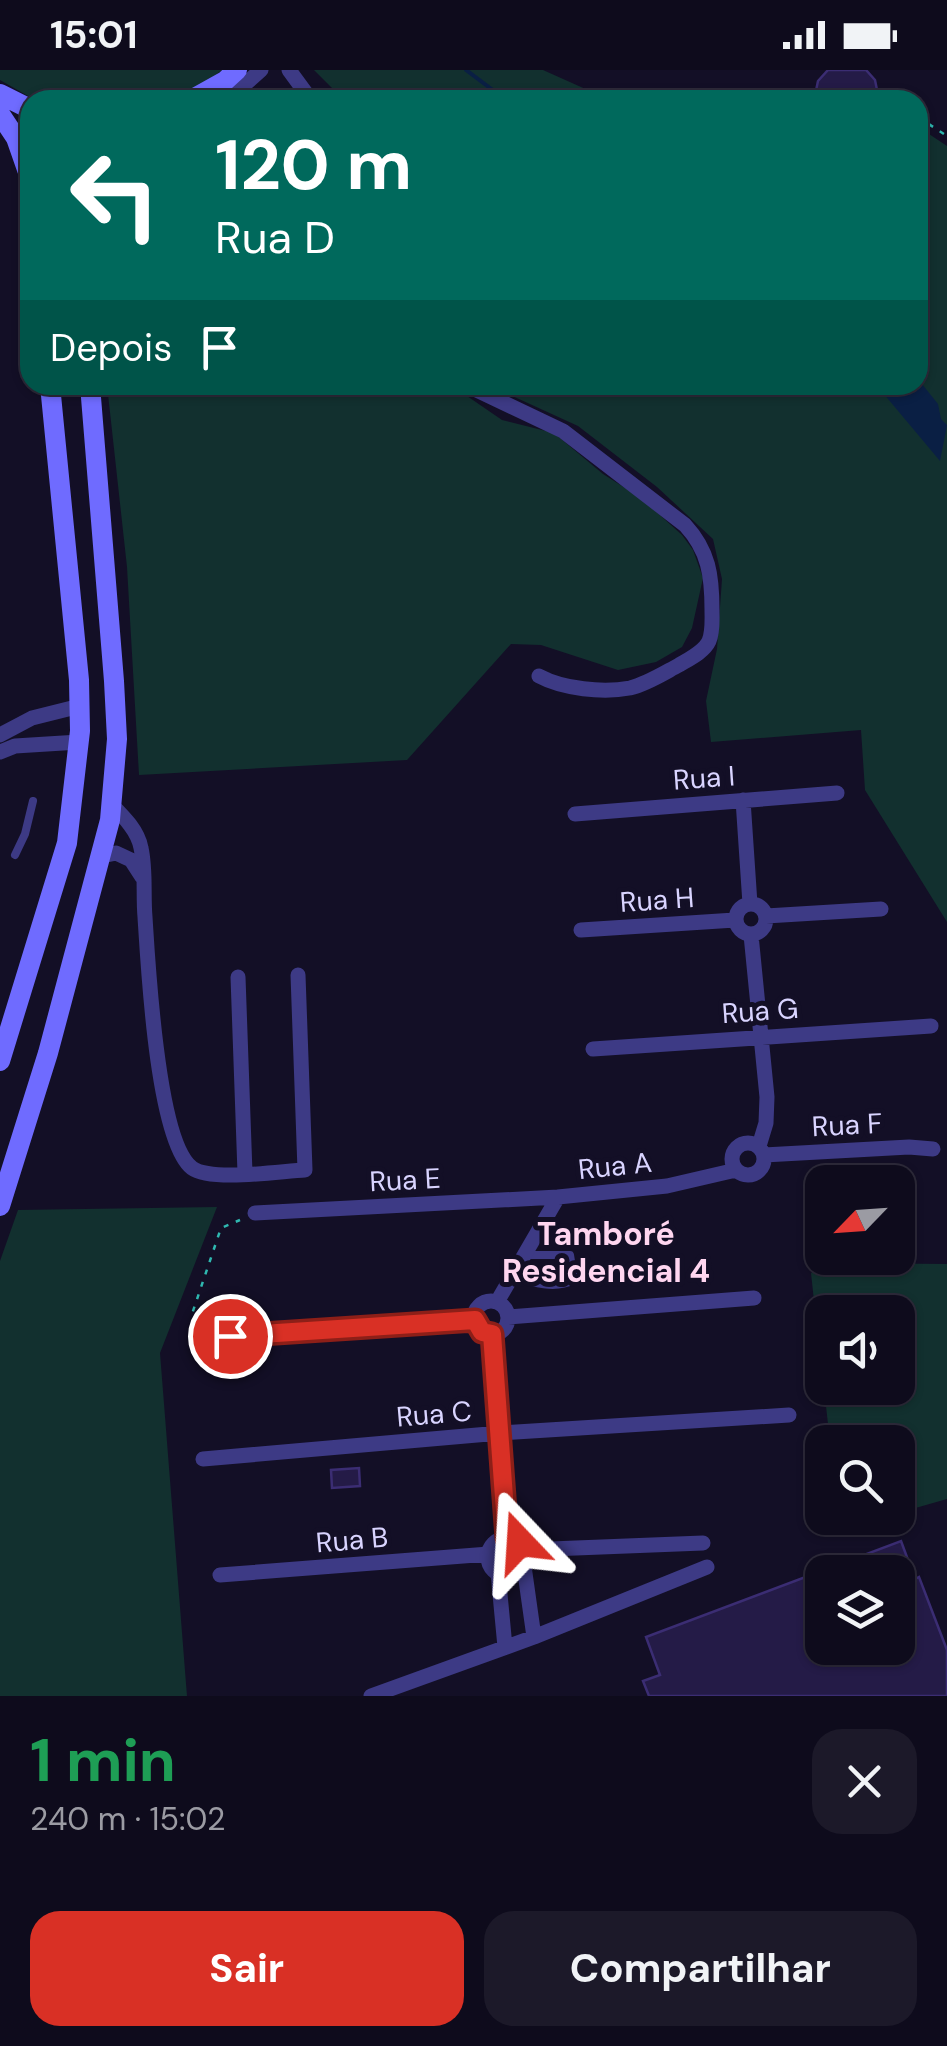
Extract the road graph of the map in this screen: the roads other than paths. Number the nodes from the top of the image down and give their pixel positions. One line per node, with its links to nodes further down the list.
1 (261, 70): 2 (street)
2 (230, 84)
3 (0, 114): 4 (main road)
4 (20, 149)
5 (51, 395): 9 (main road)
6 (91, 395): 15 (main road)
7 (487, 395): 8 (street)
8 (539, 676)
9 (80, 706): 10 (street); 11 (main road)
10 (5, 741): 11 (street)
11 (79, 742): 31 (main road)
12 (837, 793): 13 (street, Rua I)
13 (743, 800): 16 (street, Rua I); 20 (street)
14 (33, 802): 17 (lane)
15 (112, 805): 18 (main road); 19 (street)
16 (575, 814)
17 (15, 855)
18 (102, 856): 19 (street); 37 (main road)
19 (142, 877): 35 (street)
20 (750, 904): 22 (street); 23 (street)
21 (881, 909): 22 (street)
22 (766, 916): 25 (street)
23 (736, 920): 24 (street, Rua H); 25 (street)
24 (581, 930)
25 (751, 935): 29 (street)
26 (298, 975): 35 (street)
27 (238, 977): 35 (street)
28 (931, 1026): 29 (street, Rua G)
29 (762, 1035): 30 (street, Rua G); 32 (street)
30 (593, 1049)
31 (0, 1061)
32 (762, 1150): 33 (street, Rua F); 34 (street); 34 (street)
33 (933, 1150)
34 (736, 1170): 36 (street, Rua A)
35 (245, 1173)
36 (558, 1198): 38 (street, Rua E); 39 (street, Rua A)
37 (2, 1199)
38 (255, 1213)
39 (526, 1255): 40 (street, Rua A); 40 (lane)
40 (514, 1276): 42 (street, Rua A)
41 (754, 1298): 43 (street)
42 (497, 1302): 43 (street); 44 (street)
43 (508, 1317): 45 (street)
44 (475, 1320): 45 (street); 46 (street)
45 (492, 1334): 48 (street)
46 (198, 1338)
47 (789, 1415): 48 (street, Rua C)
48 (500, 1434): 49 (street, Rua C); 50 (street)
49 (203, 1459)
50 (507, 1538): 52 (street); 53 (street)
51 (704, 1543): 53 (street)
52 (489, 1554): 55 (street); 56 (street, Rua B)
53 (524, 1558): 55 (street); 57 (street)
54 (708, 1568): 57 (street)
55 (498, 1573): 58 (street)
56 (220, 1575)
57 (534, 1637): 58 (street)
58 (505, 1647): 59 (street)
59 (372, 1696)

